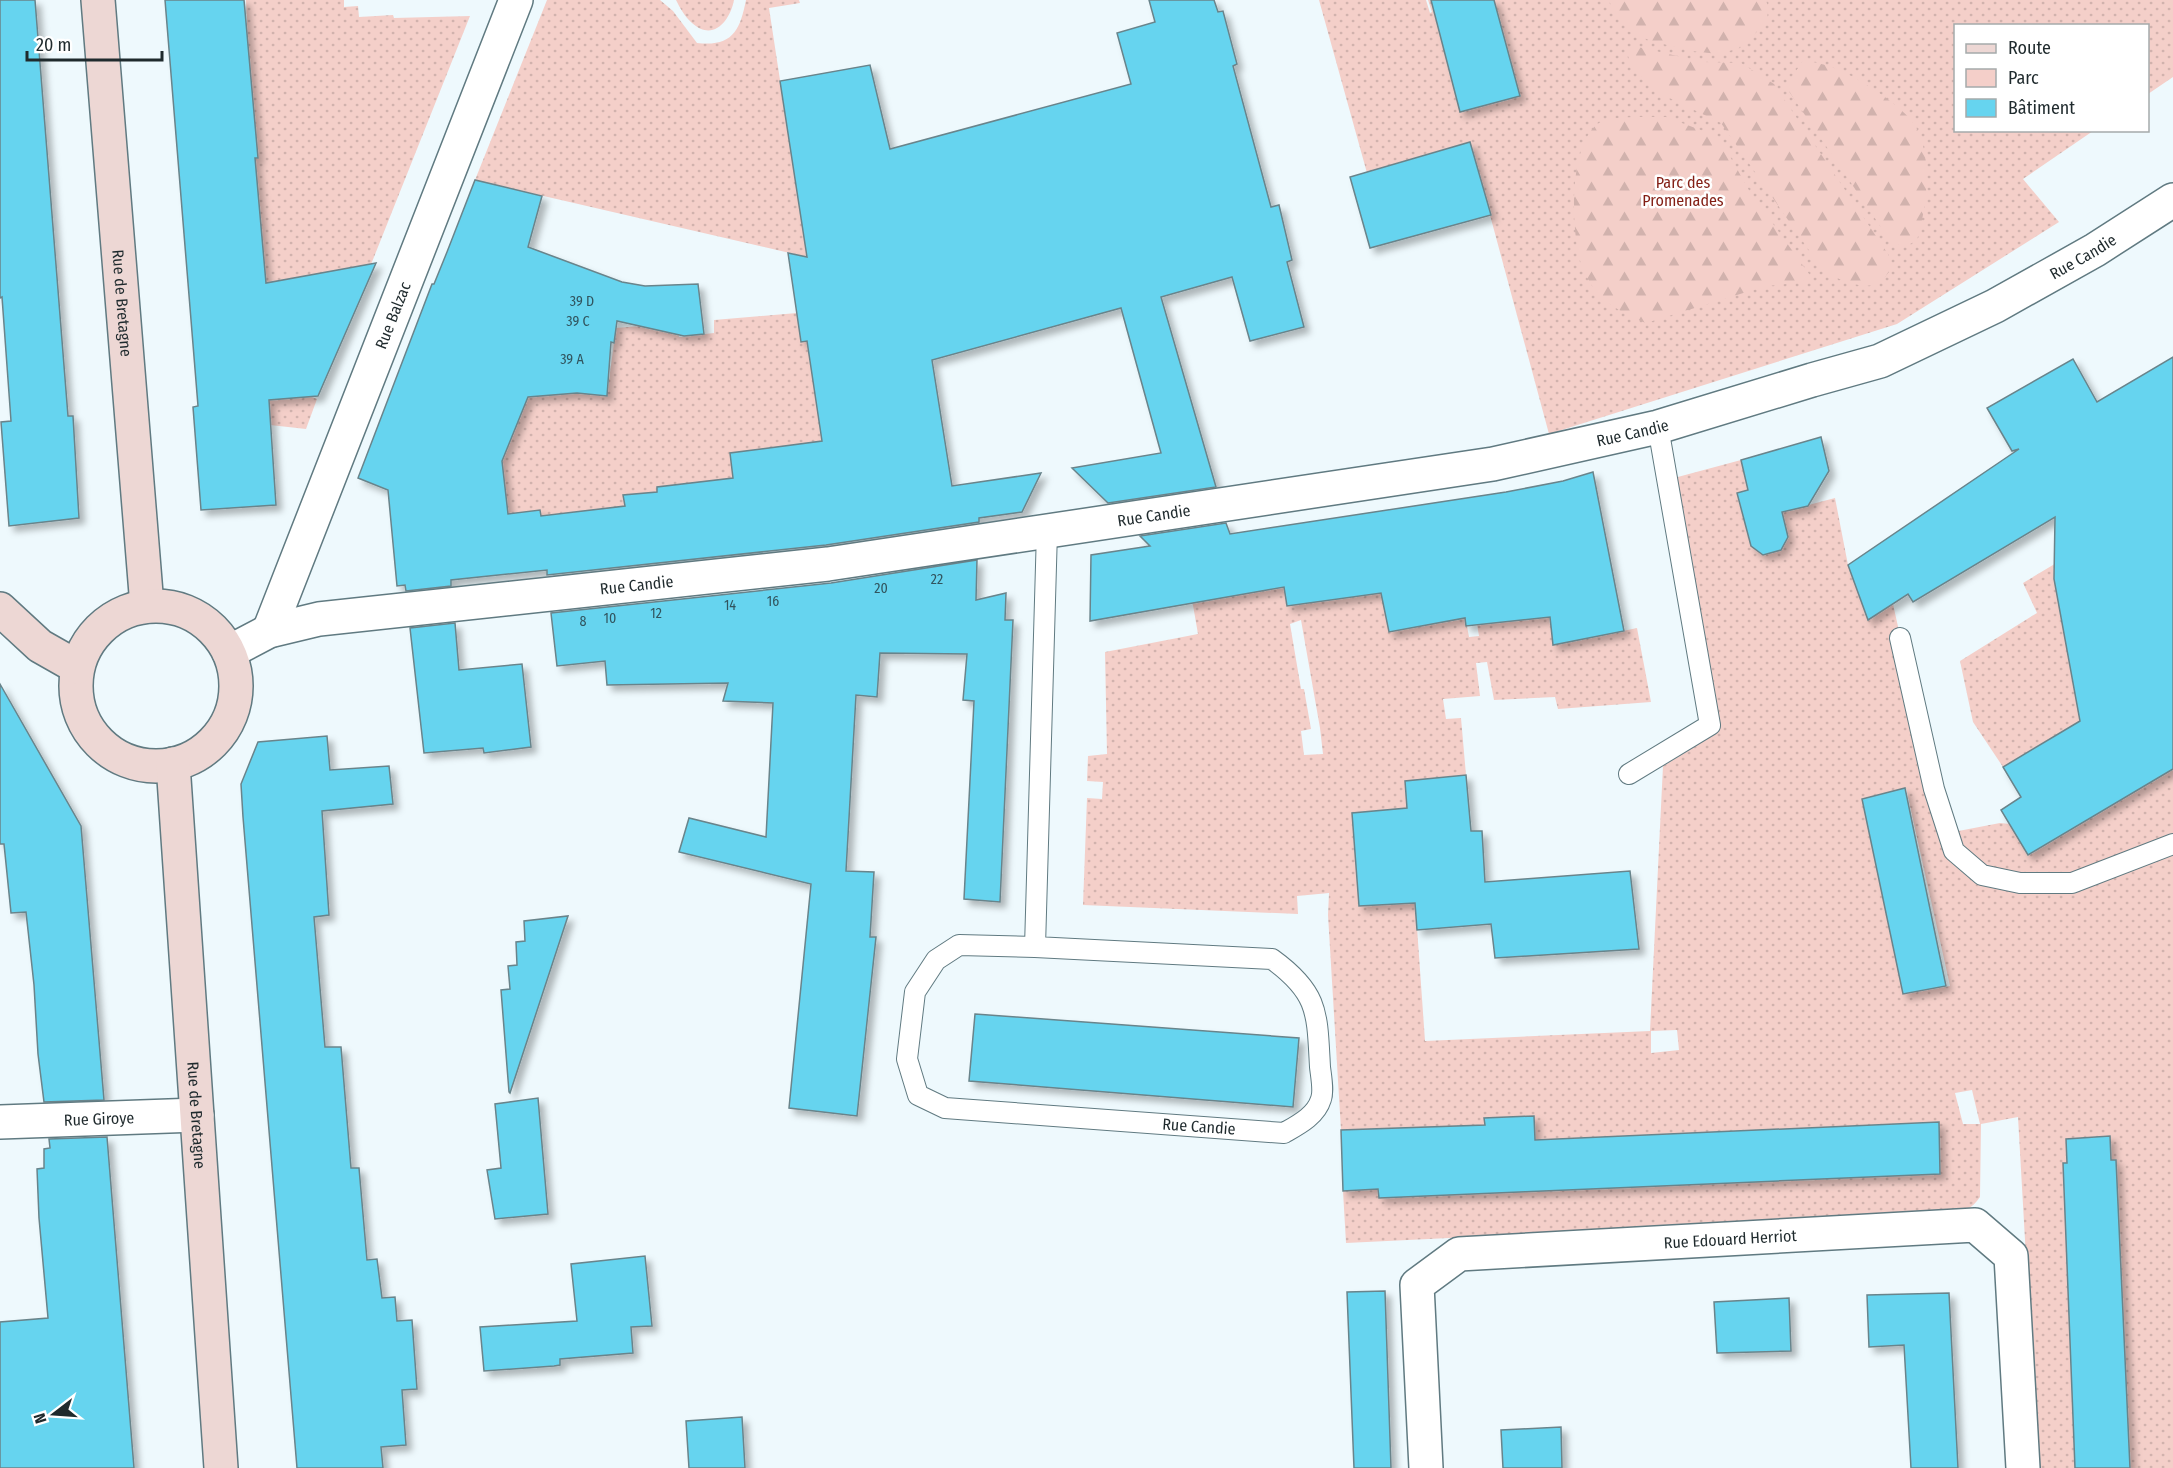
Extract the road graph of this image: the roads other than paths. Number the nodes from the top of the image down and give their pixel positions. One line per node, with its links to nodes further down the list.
1 (98, 0): 6 (street, Rue de Bretagne)
2 (516, 0): 8 (street, Rue Balzac)
3 (2173, 200): 4 (street, Rue Candie)
4 (1658, 427): 5 (street, Rue Candie); 13 (lane)
5 (1047, 531): 8 (street, Rue Candie); 15 (lane)
6 (147, 606): 10 (street); 11 (street)
7 (0, 609): 11 (street)
8 (269, 631): 10 (street, Rue Candie)
9 (1900, 638): 14 (lane)
10 (229, 652): 12 (street)
11 (77, 667): 12 (street)
12 (173, 765): 16 (street, Rue de Bretagne)
13 (1629, 774)
14 (2173, 844)
15 (1035, 947): 15 (lane, Rue Candie)
16 (197, 1115): 17 (street, Rue Giroye); 18 (street, Rue de Bretagne)
17 (0, 1122)
18 (221, 1468)
19 (1426, 1468): 20 (street, Rue Edouard Herriot)
20 (2023, 1468)

